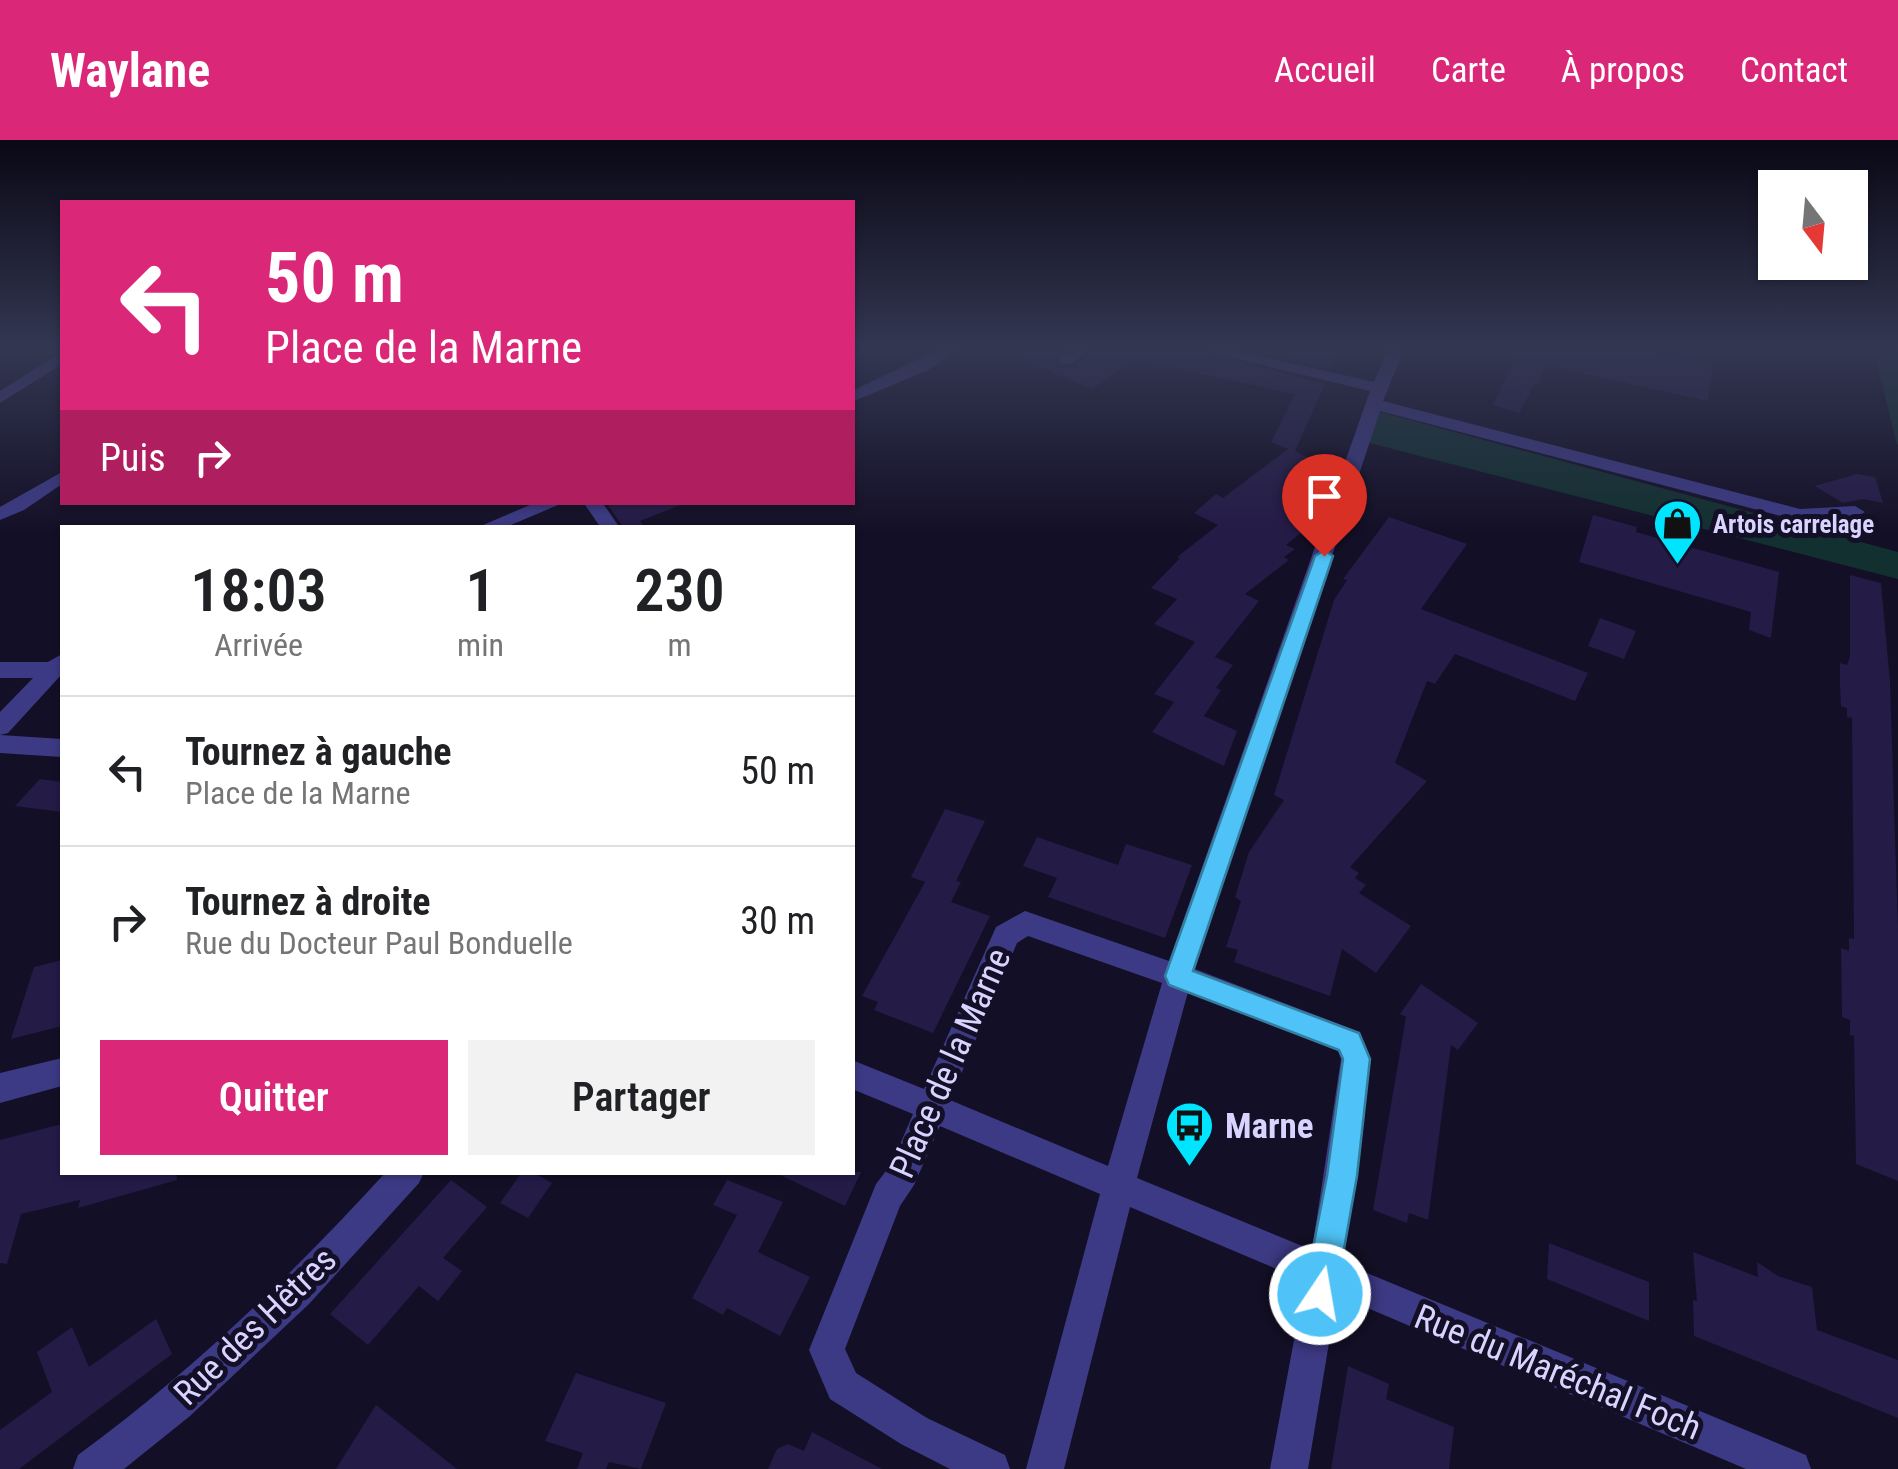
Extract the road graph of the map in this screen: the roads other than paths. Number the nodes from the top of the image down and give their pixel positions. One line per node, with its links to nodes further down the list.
1 (1373, 409): 13 (street)
2 (1423, 409): 5 (street)
3 (60, 477): 6 (street)
4 (548, 505): 7 (street)
5 (1855, 512)
6 (0, 514)
7 (493, 525)
8 (56, 665): 9 (street); 10 (street)
9 (0, 670)
10 (0, 728)
11 (0, 744): 12 (street)
12 (60, 748)
13 (1178, 976): 17 (street, Place de la Marne); 19 (street); 20 (street, Place de la Marne)
14 (60, 1073): 16 (street)
15 (855, 1075): 17 (street, Rue du Maréchal Foch)
16 (0, 1088)
17 (934, 1107): 19 (street, Rue du Maréchal Foch); 22 (street, Place de la Marne)
18 (405, 1175): 21 (street, Rue des Hêtres)
19 (1119, 1185): 20 (street, Rue du Maréchal Foch); 23 (street)
20 (1325, 1274): 24 (street, Place de la Marne); 25 (street, Rue du Maréchal Foch)
21 (92, 1469)
22 (991, 1469)
23 (1045, 1469)
24 (1289, 1469)
25 (1792, 1469)

